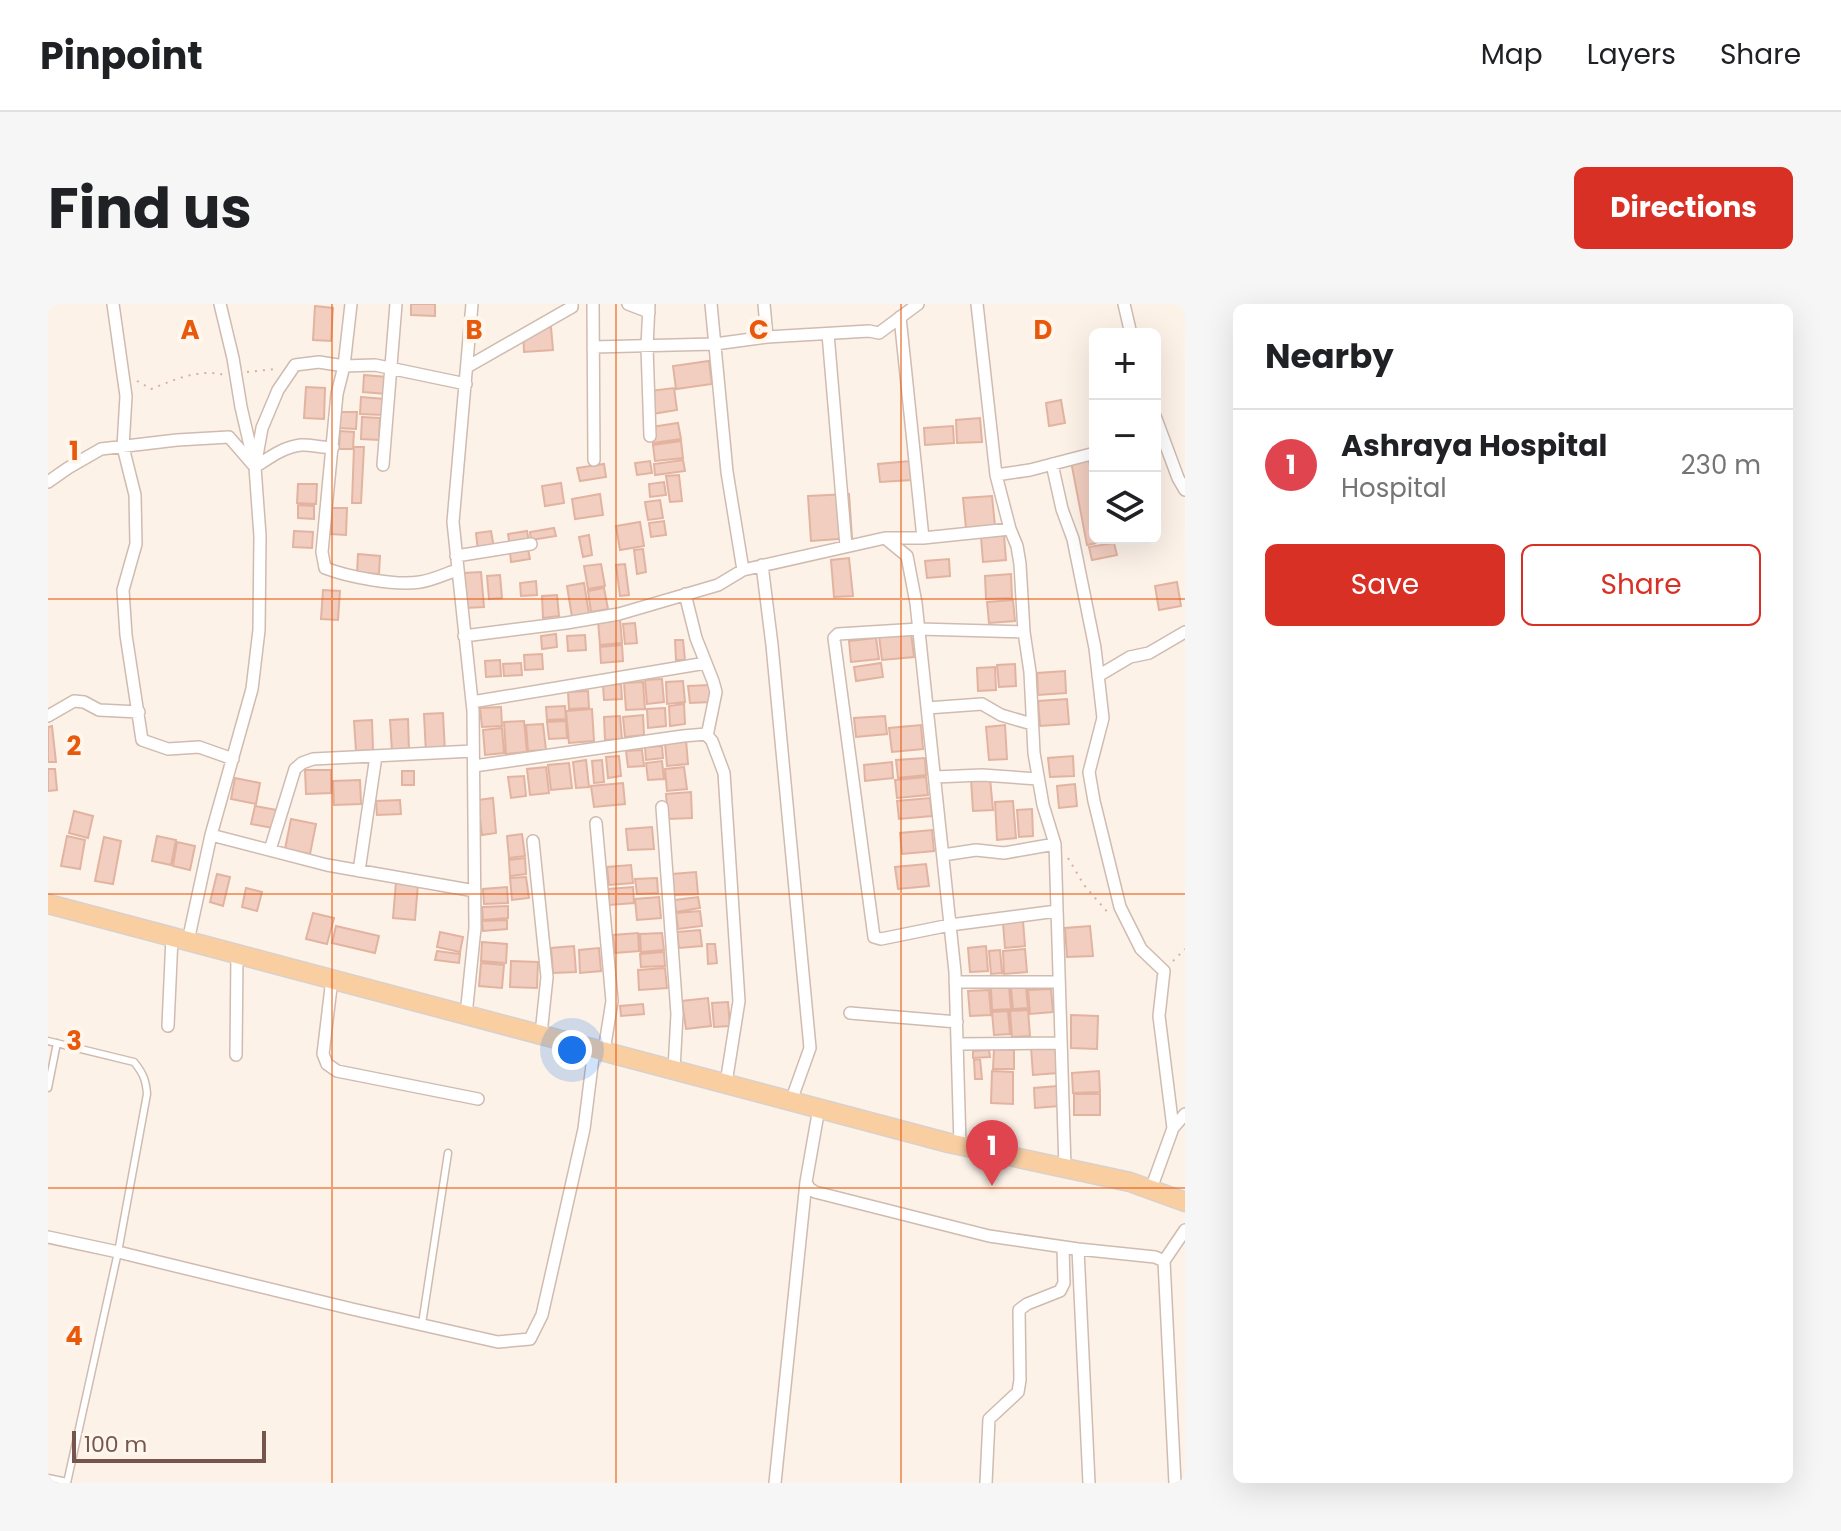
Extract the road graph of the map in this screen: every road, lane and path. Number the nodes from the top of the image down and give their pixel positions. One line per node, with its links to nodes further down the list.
1 (113, 304): 24 (street)
2 (220, 304): 27 (street)
3 (351, 304): 23 (street)
4 (396, 304): 26 (street)
5 (472, 304): 25 (street)
6 (572, 304): 25 (street)
7 (593, 304): 20 (street)
8 (628, 304): 14 (street)
9 (711, 304): 19 (street)
10 (764, 304): 18 (street)
11 (918, 304): 15 (street)
12 (977, 304): 38 (street)
13 (1124, 304): 16 (street)
14 (649, 308): 21 (street)
15 (900, 317): 17 (street); 43 (street)
16 (1130, 328)
17 (828, 334): 18 (street); 45 (street)
18 (767, 337): 19 (street)
19 (715, 344): 21 (street); 49 (street)
20 (593, 347): 21 (street); 34 (street)
21 (647, 347): 29 (street)
22 (295, 365): 23 (street); 27 (path); 37 (street)
23 (344, 366): 26 (street); 32 (street)
24 (121, 367): 27 (path); 31 (street)
25 (467, 367): 28 (street)
26 (390, 369): 28 (street); 36 (street)
27 (236, 373): 37 (street)
28 (466, 384): 46 (street)
29 (650, 436)
30 (1161, 442): 40 (street)
31 (123, 447): 37 (street); 39 (street); 59 (street)
32 (333, 447): 37 (street); 48 (street)
33 (1089, 455): 35 (street)
34 (594, 460)
35 (1052, 464): 38 (street); 56 (street)
36 (383, 465)
37 (255, 467): 65 (street)
38 (996, 475): 41 (street)
39 (48, 482)
40 (1185, 490)
41 (1010, 529): 43 (street); 52 (street)
42 (885, 538): 43 (street); 45 (street); 51 (street)
43 (923, 538)
44 (531, 544): 46 (street)
45 (846, 546): 47 (street)
46 (456, 556): 48 (street)
47 (762, 565): 49 (street); 104 (street)
48 (457, 570): 54 (street)
49 (743, 570): 50 (street)
50 (685, 594): 54 (street); 55 (street)
51 (919, 629): 52 (street); 58 (street); 81 (street)
52 (1024, 632): 61 (street)
53 (1185, 632): 56 (street)
54 (464, 636): 57 (street)
55 (706, 663): 57 (street); 62 (street)
56 (1098, 676): 79 (street)
57 (472, 702): 63 (street)
58 (927, 708): 61 (street); 67 (street)
59 (139, 712): 60 (street); 65 (street)
60 (48, 716)
61 (1032, 724): 68 (street)
62 (707, 736): 66 (street); 101 (street)
63 (473, 751): 64 (street); 66 (street)
64 (376, 756): 74 (street); 76 (street)
65 (233, 759): 71 (street)
66 (474, 766): 77 (street)
67 (935, 777): 68 (street); 75 (street)
68 (1038, 779): 73 (street)
69 (662, 807): 100 (street)
70 (596, 823): 98 (street)
71 (211, 835): 74 (street); 82 (street)
72 (533, 841): 93 (street)
73 (1055, 844): 75 (street); 79 (path); 80 (street)
74 (270, 850): 76 (street)
75 (943, 855): 81 (street)
76 (359, 871): 77 (street)
77 (475, 891): 90 (street)
78 (48, 904): 82 (main road)
79 (1120, 907): 85 (street)
80 (1057, 911): 81 (street); 88 (street)
81 (950, 925): 87 (street)
82 (180, 939): 84 (main road); 92 (street)
83 (1185, 949): 85 (path)
84 (237, 954): 86 (main road); 99 (street)
85 (1164, 971): 107 (street)
86 (332, 979): 90 (main road); 103 (street)
87 (955, 982): 88 (street); 91 (street)
88 (1059, 982): 96 (street)
89 (850, 1013): 91 (street)
90 (466, 1015): 93 (main road)
91 (957, 1022): 97 (street)
92 (168, 1026)
93 (541, 1034): 98 (main road)
94 (48, 1041): 95 (lane)
95 (57, 1043): 102 (lane); 118 (lane)
96 (1061, 1043): 97 (street); 110 (street)
97 (957, 1044): 108 (street)
98 (599, 1050): 100 (main road); 120 (street)
99 (236, 1055)
100 (674, 1070): 101 (main road)
101 (726, 1083): 104 (main road)
102 (48, 1088)
103 (478, 1099)
104 (791, 1101): 105 (main road)
105 (819, 1108): 108 (main road); 111 (street)
106 (1185, 1114): 107 (street)
107 (1176, 1131): 112 (street)
108 (960, 1145): 110 (main road)
109 (448, 1153): 120 (lane)
110 (1065, 1168): 112 (main road)
111 (806, 1182): 116 (street); 125 (street)
112 (1151, 1189): 113 (main road)
113 (1185, 1202)
114 (1185, 1230): 119 (street)
115 (48, 1237): 118 (street)
116 (1063, 1247): 117 (street); 126 (street)
117 (1078, 1249): 119 (street); 127 (street)
118 (118, 1252): 120 (street); 124 (lane)
119 (1164, 1261): 121 (street)
120 (422, 1325)
121 (1170, 1369): 122 (street); 128 (street)
122 (1185, 1371)
123 (48, 1478): 124 (lane)
124 (67, 1483)
125 (775, 1483)
126 (986, 1483)
127 (1089, 1483)
128 (1175, 1483)

